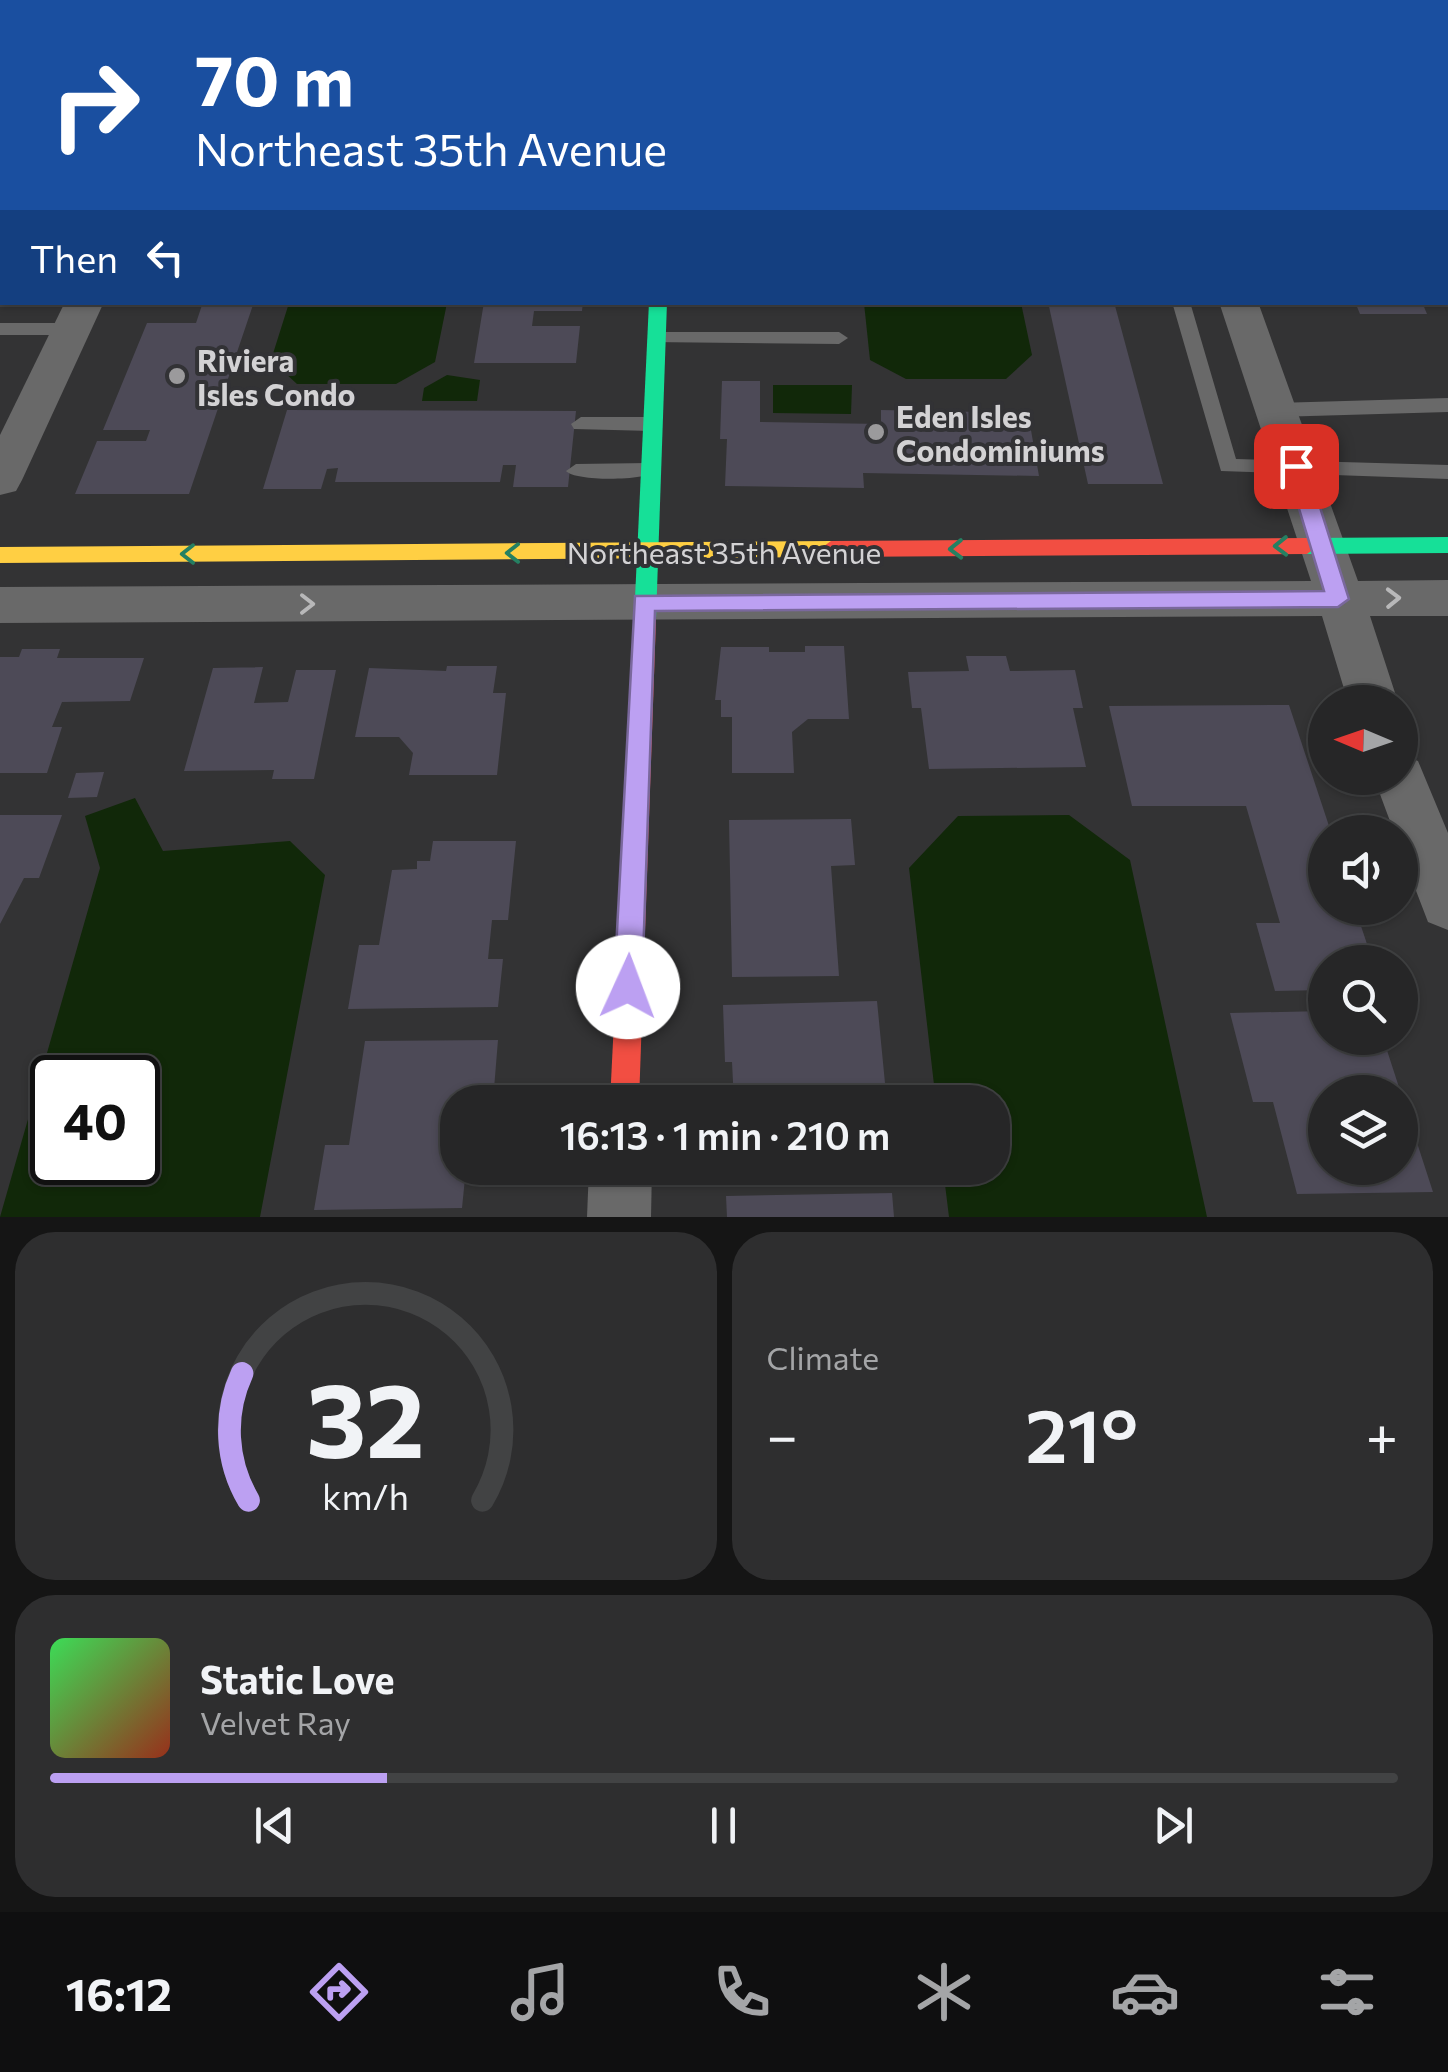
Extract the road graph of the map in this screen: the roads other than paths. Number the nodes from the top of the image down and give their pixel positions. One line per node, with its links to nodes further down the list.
1 (658, 305): 6 (street)
2 (1183, 305): 13 (lane)
3 (1239, 305): 9 (street)
4 (79, 316): 5 (lane); 10 (street)
5 (0, 329)
6 (656, 338): 7 (lane); 12 (street)
7 (839, 338)
8 (1448, 405): 9 (lane)
9 (1276, 410): 13 (street)
10 (15, 418): 17 (street)
11 (580, 424): 12 (lane)
12 (652, 424): 14 (street)
13 (1296, 466): 16 (lane); 19 (street)
14 (650, 470): 15 (lane); 20 (street)
15 (576, 471)
16 (1448, 472)
17 (0, 480)
18 (1448, 545): 19 (street, Northeast 35th Avenue)
19 (1323, 546): 20 (street, Northeast 35th Avenue, one-way to 20); 23 (street)
20 (646, 552): 21 (street, Northeast 35th Avenue, one-way to 21); 24 (street)
21 (0, 555)
22 (1448, 598): 23 (street, Northeast 35th Avenue, one-way to 22)
23 (1338, 599): 24 (street, Northeast 35th Avenue); 26 (street)
24 (644, 602): 25 (street, Northeast 35th Avenue, one-way to 24); 29 (street)
25 (0, 605)
26 (1366, 685)
27 (1407, 795): 28 (street)
28 (1448, 904)
29 (625, 1085)
30 (620, 1185): 31 (street)
31 (619, 1217)

